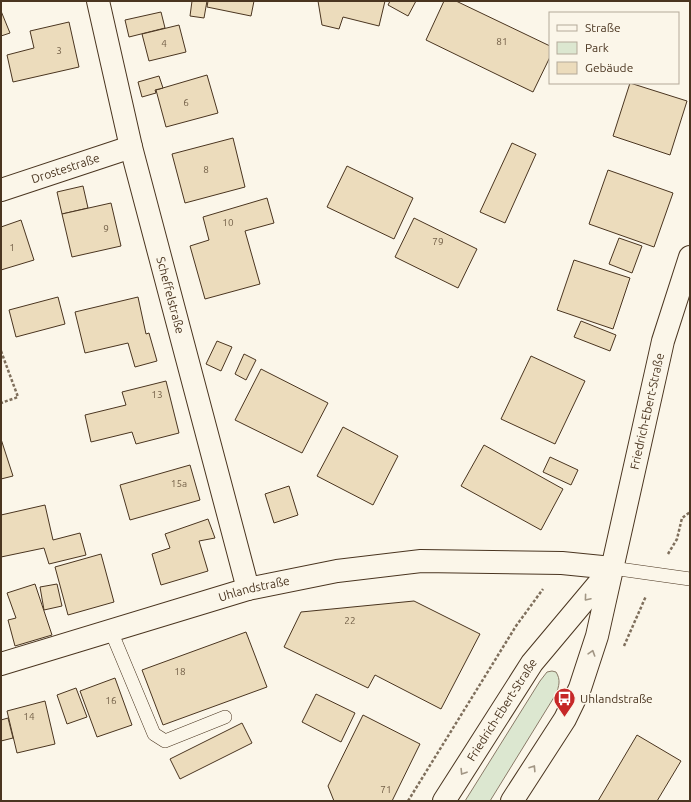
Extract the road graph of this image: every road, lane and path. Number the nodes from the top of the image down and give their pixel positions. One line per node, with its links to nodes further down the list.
1 (98, 1): 2 (street, Scheffelstraße)
2 (131, 147): 3 (street, Drostestraße); 13 (street, Scheffelstraße)
3 (1, 190)
4 (690, 257): 9 (street, Friedrich-Ebert-Straße)
5 (1, 351): 6 (path)
6 (1, 403)
7 (690, 512): 11 (path)
8 (562, 563): 9 (street, Uhlandstraße); 13 (street, Uhlandstraße); 17 (path)
9 (612, 568): 11 (lane); 18 (street, Friedrich-Ebert-Straße, one-way to 18); 19 (street, Friedrich-Ebert-Straße, one-way to 9)
10 (690, 568): 12 (lane)
11 (656, 574): 12 (lane)
12 (684, 578)
13 (248, 589): 14 (street, Uhlandstraße)
14 (111, 631): 15 (street, Uhlandstraße); 16 (lane)
15 (1, 664)
16 (225, 717)
17 (408, 801)
18 (444, 801)
19 (512, 801)

